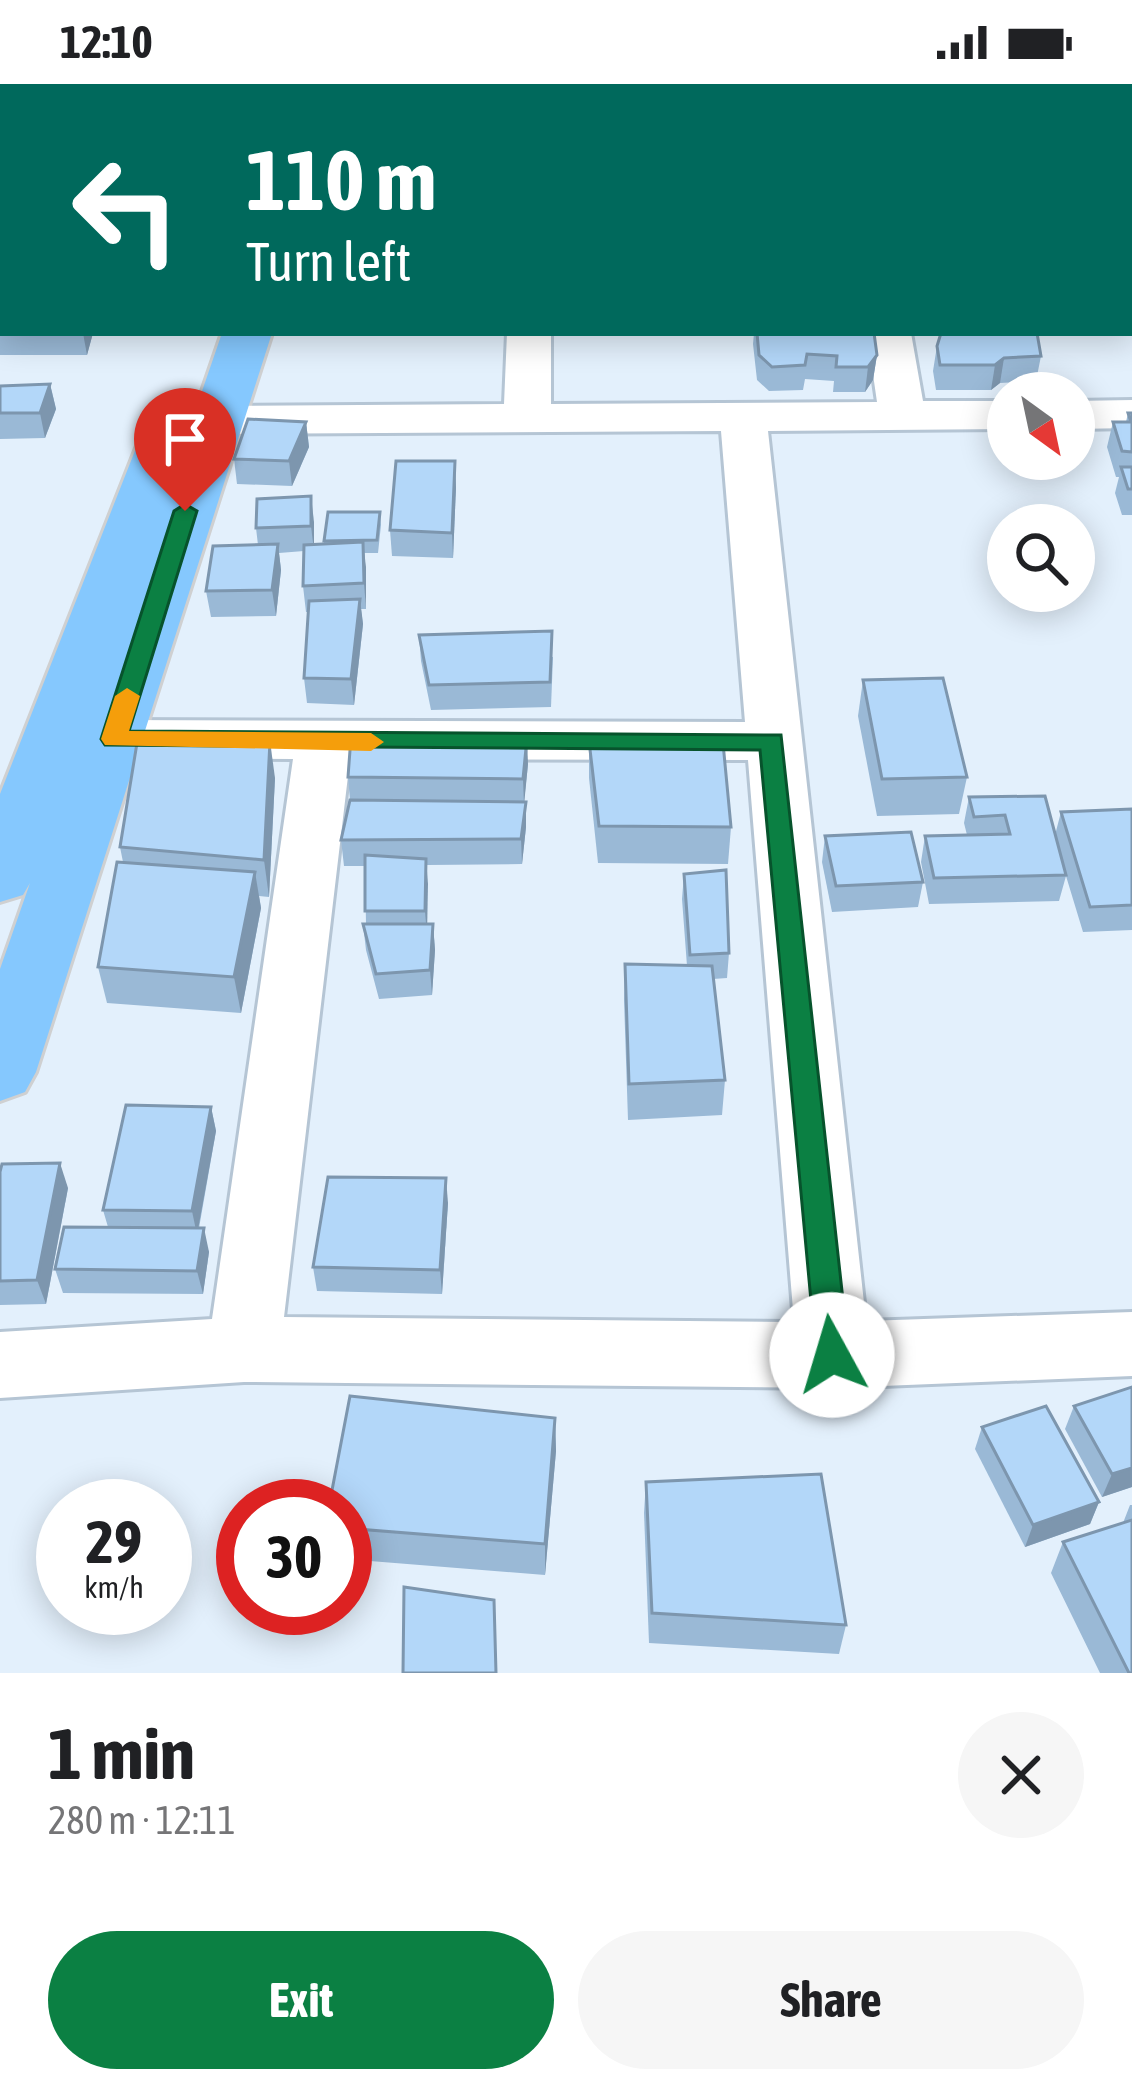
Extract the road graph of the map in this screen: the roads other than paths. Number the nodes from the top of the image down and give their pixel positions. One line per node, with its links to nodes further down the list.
1 (203, 336): 15 (main road)
2 (246, 336): 11 (main road)
3 (530, 336): 10 (street)
4 (889, 336): 5 (street)
5 (902, 414): 7 (street); 8 (street)
6 (1132, 414): 9 (street)
7 (743, 415): 10 (street); 13 (street)
8 (987, 415)
9 (1095, 415)
10 (527, 416): 11 (street)
11 (214, 420): 12 (main road)
12 (114, 739): 14 (street); 16 (main road)
13 (772, 741): 14 (street); 19 (street)
14 (324, 742): 18 (street)
15 (0, 878)
16 (0, 1072)
17 (1132, 1344): 19 (street)
18 (244, 1349): 19 (street); 20 (street)
19 (832, 1355)
20 (0, 1365)

